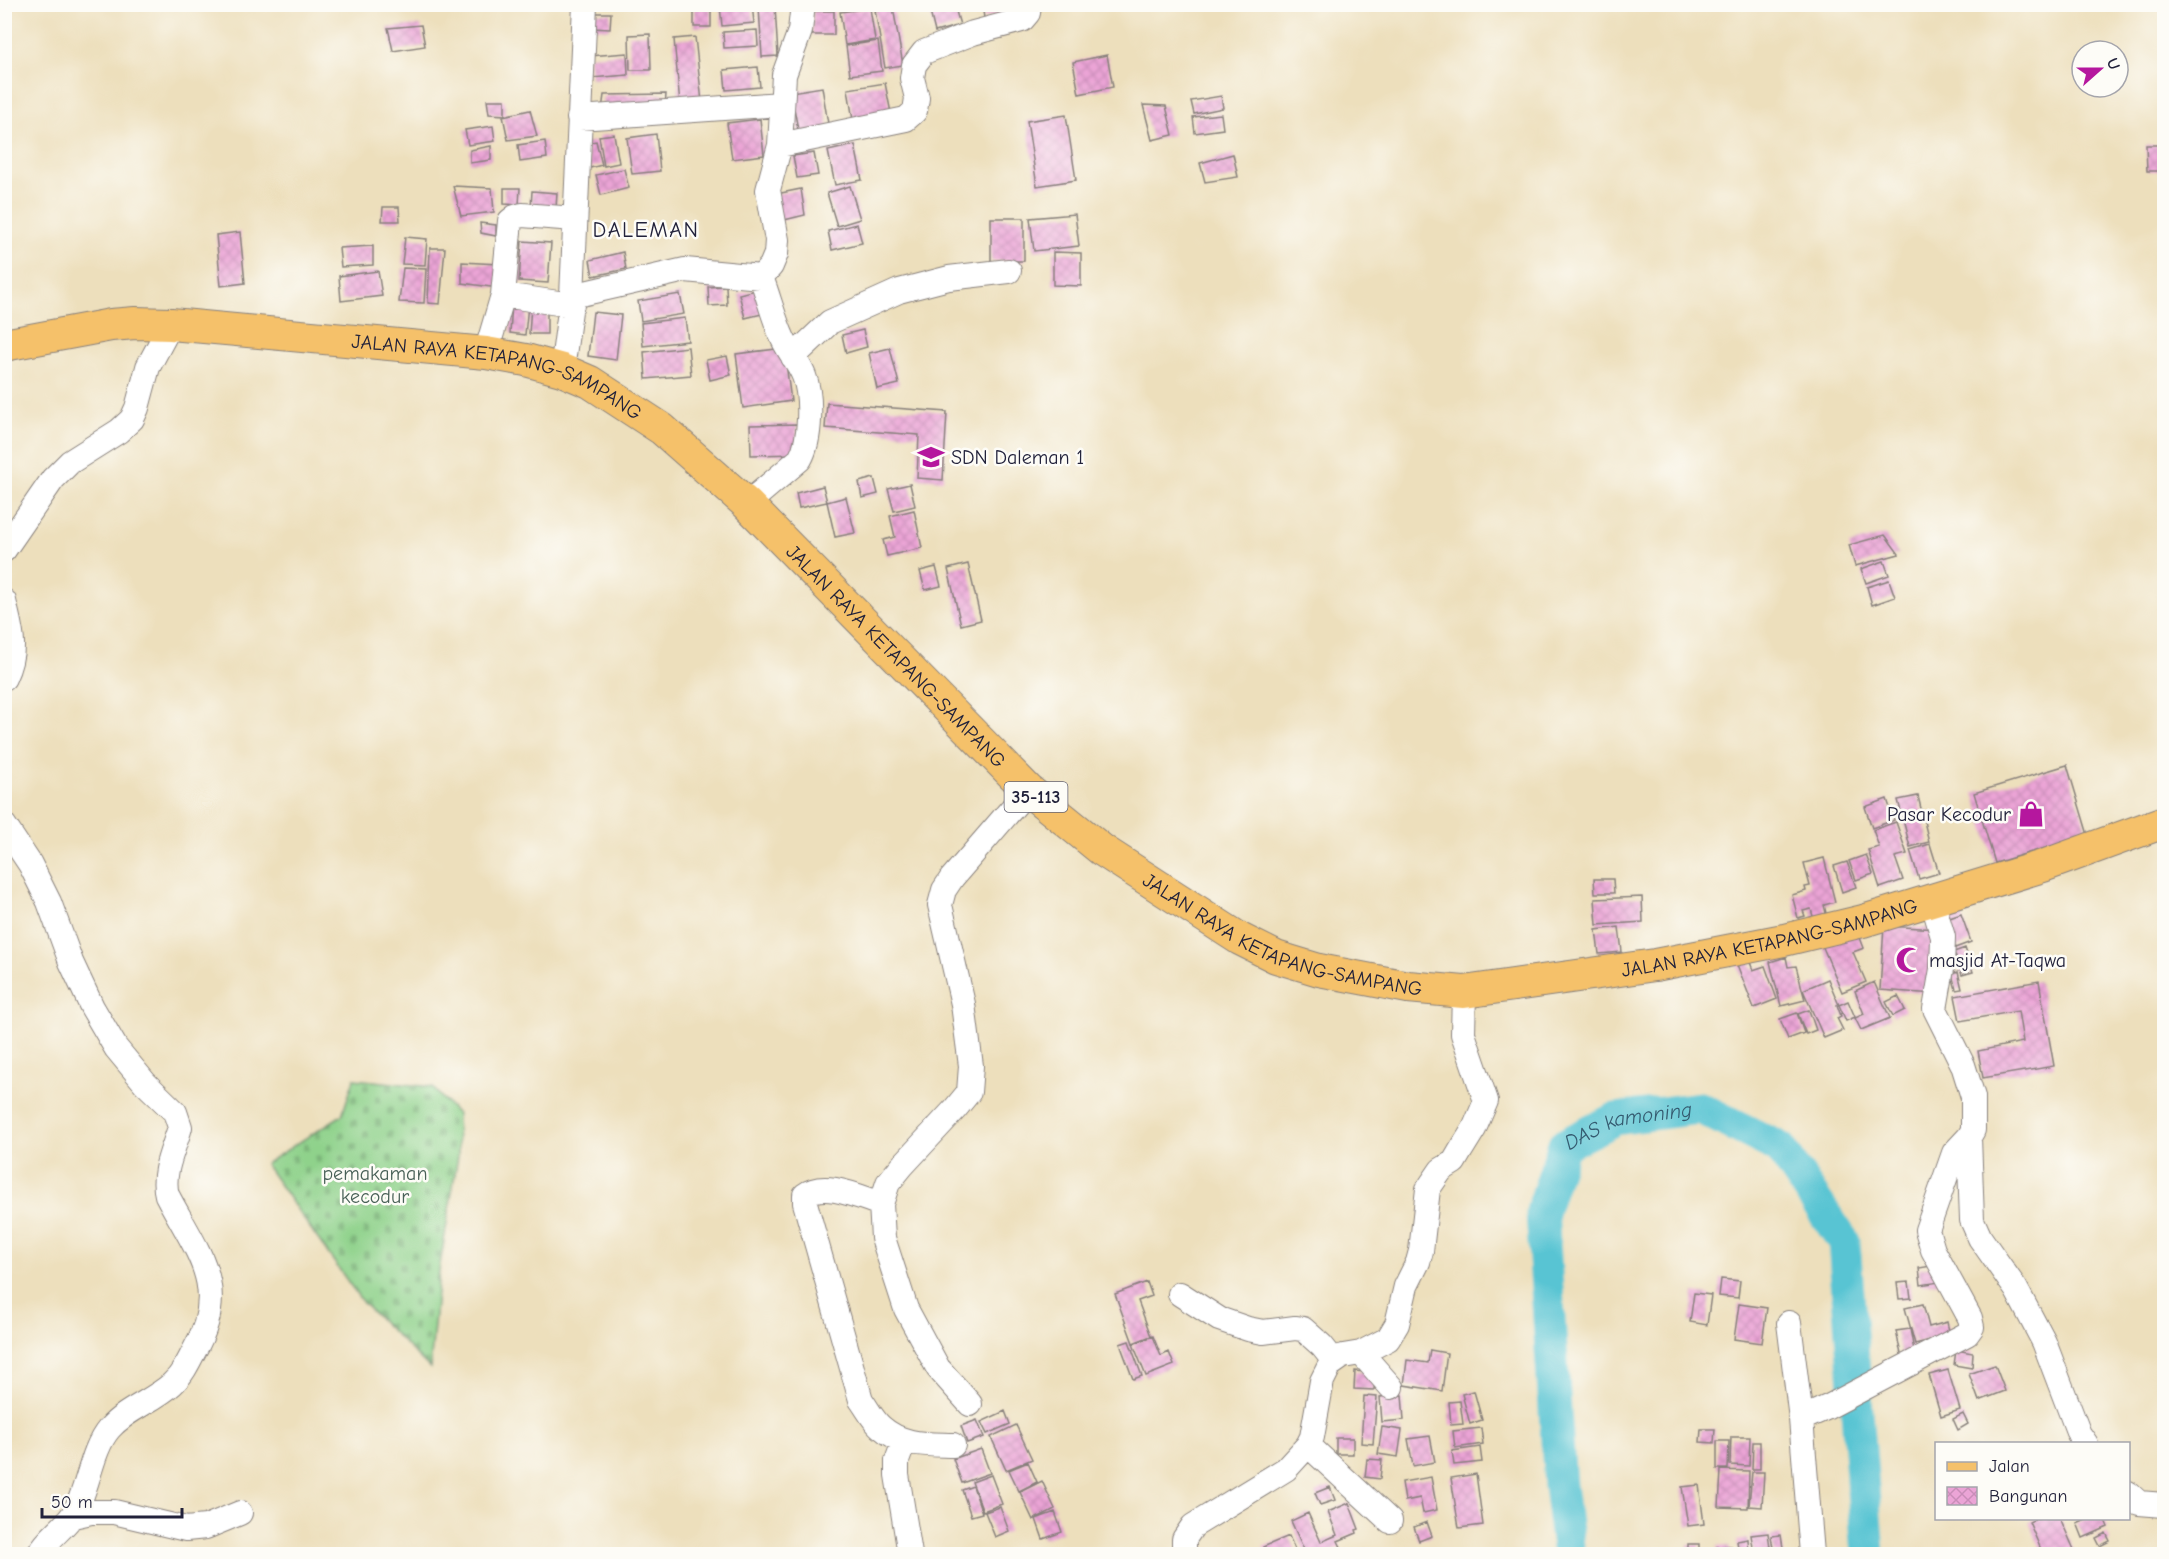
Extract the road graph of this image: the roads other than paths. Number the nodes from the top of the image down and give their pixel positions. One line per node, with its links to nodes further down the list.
1 (585, 4): 5 (street)
2 (803, 4): 4 (street)
3 (1029, 4): 6 (street)
4 (782, 104): 5 (street); 6 (street)
5 (579, 118): 7 (street)
6 (780, 145): 9 (street)
7 (575, 219): 10 (street); 11 (street)
8 (1010, 271): 15 (street)
9 (761, 277): 11 (street); 15 (street)
10 (503, 295): 11 (street); 14 (street)
11 (572, 301): 16 (street)
12 (171, 324): 13 (main road, JALAN RAYA KETAPANG-SAMPANG / 35-113); 14 (main road, JALAN RAYA KETAPANG-SAMPANG / 35-113); 18 (street)
13 (4, 345)
14 (486, 353): 16 (main road, JALAN RAYA KETAPANG-SAMPANG / 35-113)
15 (793, 357): 17 (street)
16 (562, 370): 17 (main road, JALAN RAYA KETAPANG-SAMPANG / 35-113)
17 (747, 504): 21 (main road, JALAN RAYA KETAPANG-SAMPANG / 35-113)
18 (4, 550)
19 (4, 601): 20 (street)
20 (4, 678)
21 (1028, 790): 25 (main road, JALAN RAYA KETAPANG-SAMPANG / 35-113); 27 (street)
22 (2164, 822): 24 (main road, JALAN RAYA KETAPANG-SAMPANG / 35-113)
23 (4, 825): 42 (street)
24 (1932, 900): 25 (main road, JALAN RAYA KETAPANG-SAMPANG / 35-113); 26 (street)
25 (1464, 992): 30 (street)
26 (1969, 1137): 34 (street); 36 (street)
27 (881, 1204): 33 (street); 35 (street)
28 (1180, 1294): 31 (street)
29 (1789, 1323): 34 (street)
30 (1361, 1353): 31 (street); 32 (street)
31 (1334, 1361): 38 (street)
32 (1391, 1388)
33 (970, 1404)
34 (1801, 1419): 47 (street)
35 (904, 1442): 37 (street); 45 (street)
36 (2084, 1442)
37 (953, 1445)
38 (1308, 1445): 43 (street); 46 (street)
39 (2130, 1495): 40 (street)
40 (2164, 1505)
41 (240, 1513): 42 (street)
42 (73, 1516): 44 (street)
43 (1390, 1521)
44 (39, 1554)
45 (910, 1554)
46 (1184, 1554)
47 (1812, 1554)

